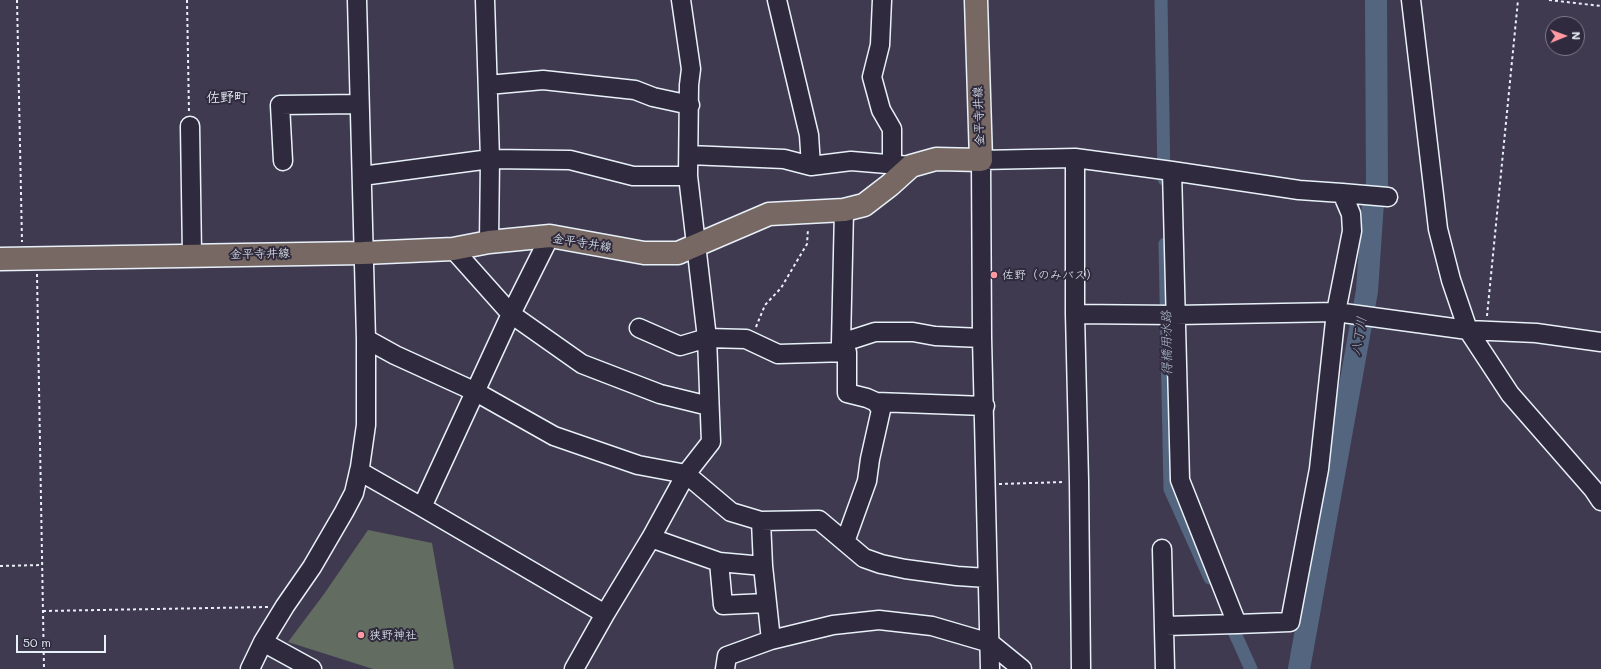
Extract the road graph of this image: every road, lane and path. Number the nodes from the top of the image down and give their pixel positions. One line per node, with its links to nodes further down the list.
1 (17, 0): 38 (path)
2 (187, 0): 16 (path)
3 (356, 0): 14 (street)
4 (485, 0): 13 (street)
5 (680, 0): 15 (street)
6 (777, 0): 23 (street)
7 (882, 0): 22 (street)
8 (976, 0): 20 (main road, 金平寺井線)
9 (1411, 0): 44 (street)
10 (1518, 0): 44 (path)
11 (1549, 0): 12 (path)
12 (1601, 6)
13 (488, 85): 15 (street); 19 (street)
14 (360, 104): 21 (street); 25 (street)
15 (690, 105): 17 (street)
16 (190, 126): 36 (street)
17 (689, 155): 23 (street); 26 (street)
18 (1075, 158): 20 (street); 24 (street); 41 (street)
19 (490, 159): 25 (street); 26 (street); 32 (street)
20 (981, 160): 22 (main road, 金平寺井線); 46 (street)
21 (283, 161)
22 (901, 165): 23 (street); 29 (main road, 金平寺井線)
23 (811, 166)
24 (1166, 170): 27 (street); 42 (street)
25 (362, 176): 35 (street)
26 (688, 176): 33 (street)
27 (1342, 193): 28 (street); 39 (street)
28 (1388, 197)
29 (844, 210): 30 (main road, 金平寺井線); 50 (street)
30 (810, 212): 33 (main road, 金平寺井線); 48 (path)
31 (550, 236): 32 (main road, 金平寺井線); 33 (main road, 金平寺井線); 40 (street)
32 (489, 242): 34 (main road, 金平寺井線)
33 (697, 244): 45 (street)
34 (453, 249): 35 (main road, 金平寺井線); 40 (street)
35 (363, 253): 36 (main road, 金平寺井線); 47 (street)
36 (192, 255): 38 (main road, 金平寺井線)
37 (0, 259): 38 (main road, 金平寺井線)
38 (30, 259): 66 (path)
39 (1336, 312): 42 (street); 44 (street); 74 (street)
40 (510, 314): 51 (street); 53 (street)
41 (1075, 314): 42 (street); 57 (street)
42 (1170, 314): 74 (street)
43 (639, 328): 45 (street)
44 (1477, 331): 49 (street); 59 (street)
45 (707, 338): 48 (street); 53 (street)
46 (982, 338): 50 (street); 54 (street)
47 (366, 339): 51 (street); 55 (street)
48 (750, 341): 50 (street)
49 (1601, 342)
50 (844, 347): 52 (street)
51 (476, 392): 56 (street); 60 (street)
52 (876, 402): 54 (street); 63 (street)
53 (709, 406): 56 (street)
54 (985, 406): 58 (street)
55 (359, 471): 60 (street); 71 (street)
56 (686, 474): 61 (street); 62 (street)
57 (1080, 481): 58 (path); 86 (street)
58 (986, 484): 69 (street)
59 (1601, 500)
60 (422, 507): 73 (street)
61 (761, 521): 63 (street); 68 (street)
62 (651, 538): 65 (street); 73 (street)
63 (845, 542): 69 (street)
64 (1162, 549): 75 (street)
65 (719, 562): 68 (street); 70 (street)
66 (42, 565): 67 (path); 72 (path)
67 (0, 566)
68 (763, 566): 70 (street)
69 (987, 578): 78 (street)
70 (766, 603): 76 (street)
71 (285, 606): 72 (path); 77 (street)
72 (43, 611): 79 (path)
73 (605, 614): 82 (street)
74 (1229, 624): 75 (street)
75 (1165, 626): 87 (street)
76 (771, 640): 78 (street); 83 (street)
77 (263, 642): 80 (street); 81 (street)
78 (990, 643): 84 (street); 85 (street)
79 (44, 669)
80 (250, 669)
81 (312, 669)
82 (574, 669)
83 (725, 669)
84 (990, 669)
85 (1022, 669)
86 (1081, 669)
87 (1165, 669)

